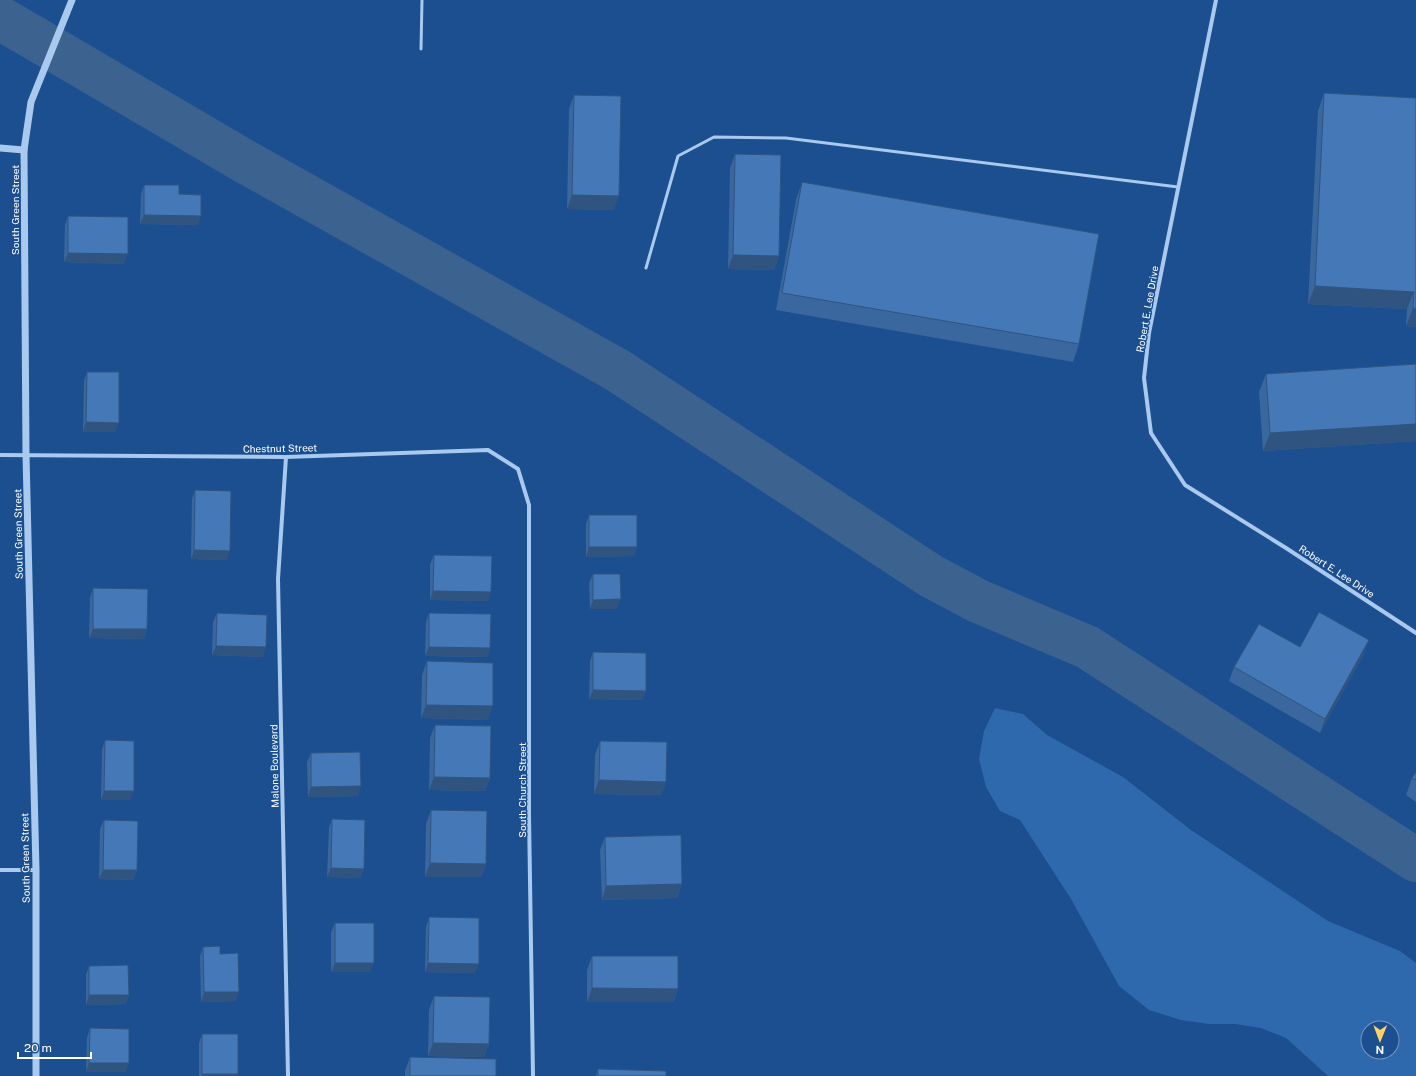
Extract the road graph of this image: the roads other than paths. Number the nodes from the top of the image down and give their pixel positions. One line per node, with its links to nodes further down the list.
1 (72, 0): 6 (street, South Green Street)
2 (422, 0): 4 (lane)
3 (1216, 0): 7 (street, Robert E. Lee Drive)
4 (421, 49)
5 (0, 148): 6 (street)
6 (24, 150): 10 (street, South Green Street)
7 (1178, 187): 8 (lane); 13 (street, Robert E. Lee Drive)
8 (646, 268)
9 (0, 455): 10 (street, Chestnut Street)
10 (26, 455): 11 (street, Chestnut Street); 15 (street, South Green Street)
11 (286, 457): 12 (street, Chestnut Street); 17 (street, Malone Boulevard)
12 (529, 504): 18 (street, South Church Street)
13 (1416, 633)
14 (0, 870): 15 (street)
15 (36, 870): 16 (street, South Green Street)
16 (36, 1076)
17 (288, 1076)
18 (533, 1076)

